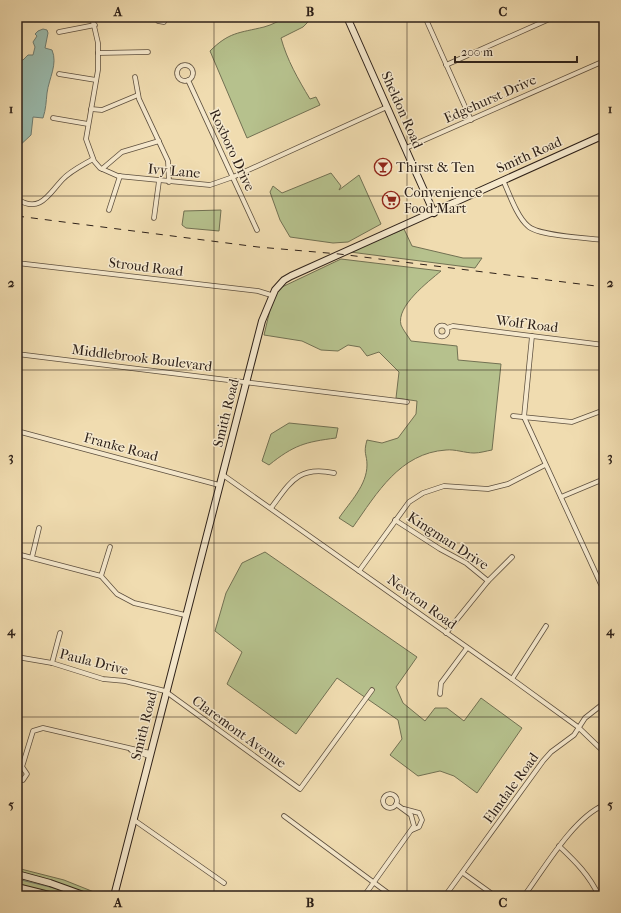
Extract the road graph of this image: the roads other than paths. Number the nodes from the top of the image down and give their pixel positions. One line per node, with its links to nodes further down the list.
1 (92, 17): 7 (street, Ivy Lane)
2 (156, 17): 3 (street)
3 (166, 17)
4 (347, 17): 18 (main road, Sheldon Road)
5 (425, 17): 12 (street)
6 (554, 17): 12 (street)
7 (95, 25): 8 (street); 10 (street, Ivy Lane)
8 (59, 32)
9 (148, 52): 10 (street)
10 (98, 53): 15 (street, Ivy Lane)
11 (604, 61): 21 (street, Edgehurst Drive)
12 (446, 65): 21 (street)
13 (60, 74): 15 (street)
14 (135, 77): 17 (street)
15 (96, 80): 19 (street, Ivy Lane)
16 (188, 80): 29 (street, Roxboro Drive)
17 (138, 95): 19 (street); 24 (street)
18 (387, 107): 25 (main road, Sheldon Road); 29 (street, Ivy Lane)
19 (90, 109): 22 (street, Ivy Lane)
20 (53, 118): 22 (street)
21 (471, 120): 25 (street, Edgehurst Drive)
22 (88, 124): 26 (street, Ivy Lane)
23 (604, 135): 30 (main road, Smith Road)
24 (159, 141): 27 (street); 32 (street)
25 (406, 148): 35 (main road, Sheldon Road)
26 (93, 159): 27 (street, Ivy Lane); 33 (street)
27 (102, 169): 28 (street, Ivy Lane)
28 (120, 176): 31 (street, Ivy Lane); 34 (street)
29 (233, 177): 32 (street, Ivy Lane); 37 (street, Roxboro Drive)
30 (503, 180): 35 (main road, Smith Road); 38 (street)
31 (159, 181): 32 (street, Ivy Lane); 36 (street)
32 (170, 182)
33 (17, 199)
34 (109, 210)
35 (434, 213): 40 (main road, Smith Road)
36 (154, 218)
37 (257, 230)
38 (604, 240)
39 (17, 263): 40 (street, Stroud Road)
40 (271, 296): 45 (main road, Smith Road)
41 (447, 328): 42 (street, Wolf Road)
42 (532, 336): 43 (street, Wolf Road); 49 (street)
43 (604, 345)
44 (17, 354): 45 (street, Middlebrook Boulevard)
45 (246, 382): 46 (street, Middlebrook Boulevard); 53 (main road, Smith Road)
46 (407, 402)
47 (604, 410): 49 (street)
48 (513, 416): 49 (street)
49 (524, 417): 51 (street)
50 (17, 431): 55 (street, Franke Road)
51 (545, 465): 56 (street); 58 (street)
52 (334, 473): 57 (street)
53 (223, 475): 55 (main road, Smith Road); 57 (street, Newton Road)
54 (604, 479): 56 (street)
55 (219, 485): 68 (main road, Smith Road)
56 (561, 497): 67 (street)
57 (271, 508): 64 (street, Newton Road)
58 (396, 520): 64 (street); 66 (street, Kingman Drive)
59 (39, 528): 62 (street)
60 (110, 547): 65 (street)
61 (17, 554): 62 (street)
62 (32, 557): 65 (street)
63 (512, 557): 66 (street)
64 (359, 571): 71 (street, Newton Road)
65 (101, 576): 68 (street)
66 (488, 581): 71 (street)
67 (604, 592)
68 (185, 615): 77 (main road, Smith Road)
69 (546, 626): 75 (street)
70 (60, 633): 74 (street)
71 (446, 633): 72 (street, Newton Road)
72 (467, 648): 75 (street, Newton Road); 78 (street)
73 (17, 657): 74 (street, Paula Drive)
74 (52, 664): 77 (street, Paula Drive)
75 (512, 679): 80 (street, Newton Road)
76 (372, 690): 77 (street, Claremont Avenue)
77 (165, 691): 82 (main road, Smith Road)
78 (440, 694)
79 (604, 703): 80 (street, Elmdale Road)
80 (578, 727): 81 (street, Newton Road); 92 (street, Elmdale Road)
81 (604, 752)
82 (150, 755): 83 (street); 89 (main road, Smith Road)
83 (19, 768): 84 (street)
84 (17, 779)
85 (396, 804): 87 (street)
86 (604, 805): 91 (street)
87 (402, 809): 90 (street); 90 (street)
88 (284, 816): 94 (street)
89 (134, 820): 95 (street); 99 (main road, Smith Road)
90 (412, 830): 94 (street)
91 (559, 846): 104 (street); 105 (street)
92 (464, 873): 102 (street, Elmdale Road); 103 (street)
93 (17, 874): 98 (main road)
94 (374, 882): 100 (street); 101 (street)
95 (224, 883)
96 (17, 887): 97 (main road)
97 (52, 896)
98 (86, 896)
99 (114, 896)
100 (364, 896)
101 (392, 896)
102 (446, 896)
103 (495, 896)
104 (524, 896)
105 (599, 896)

